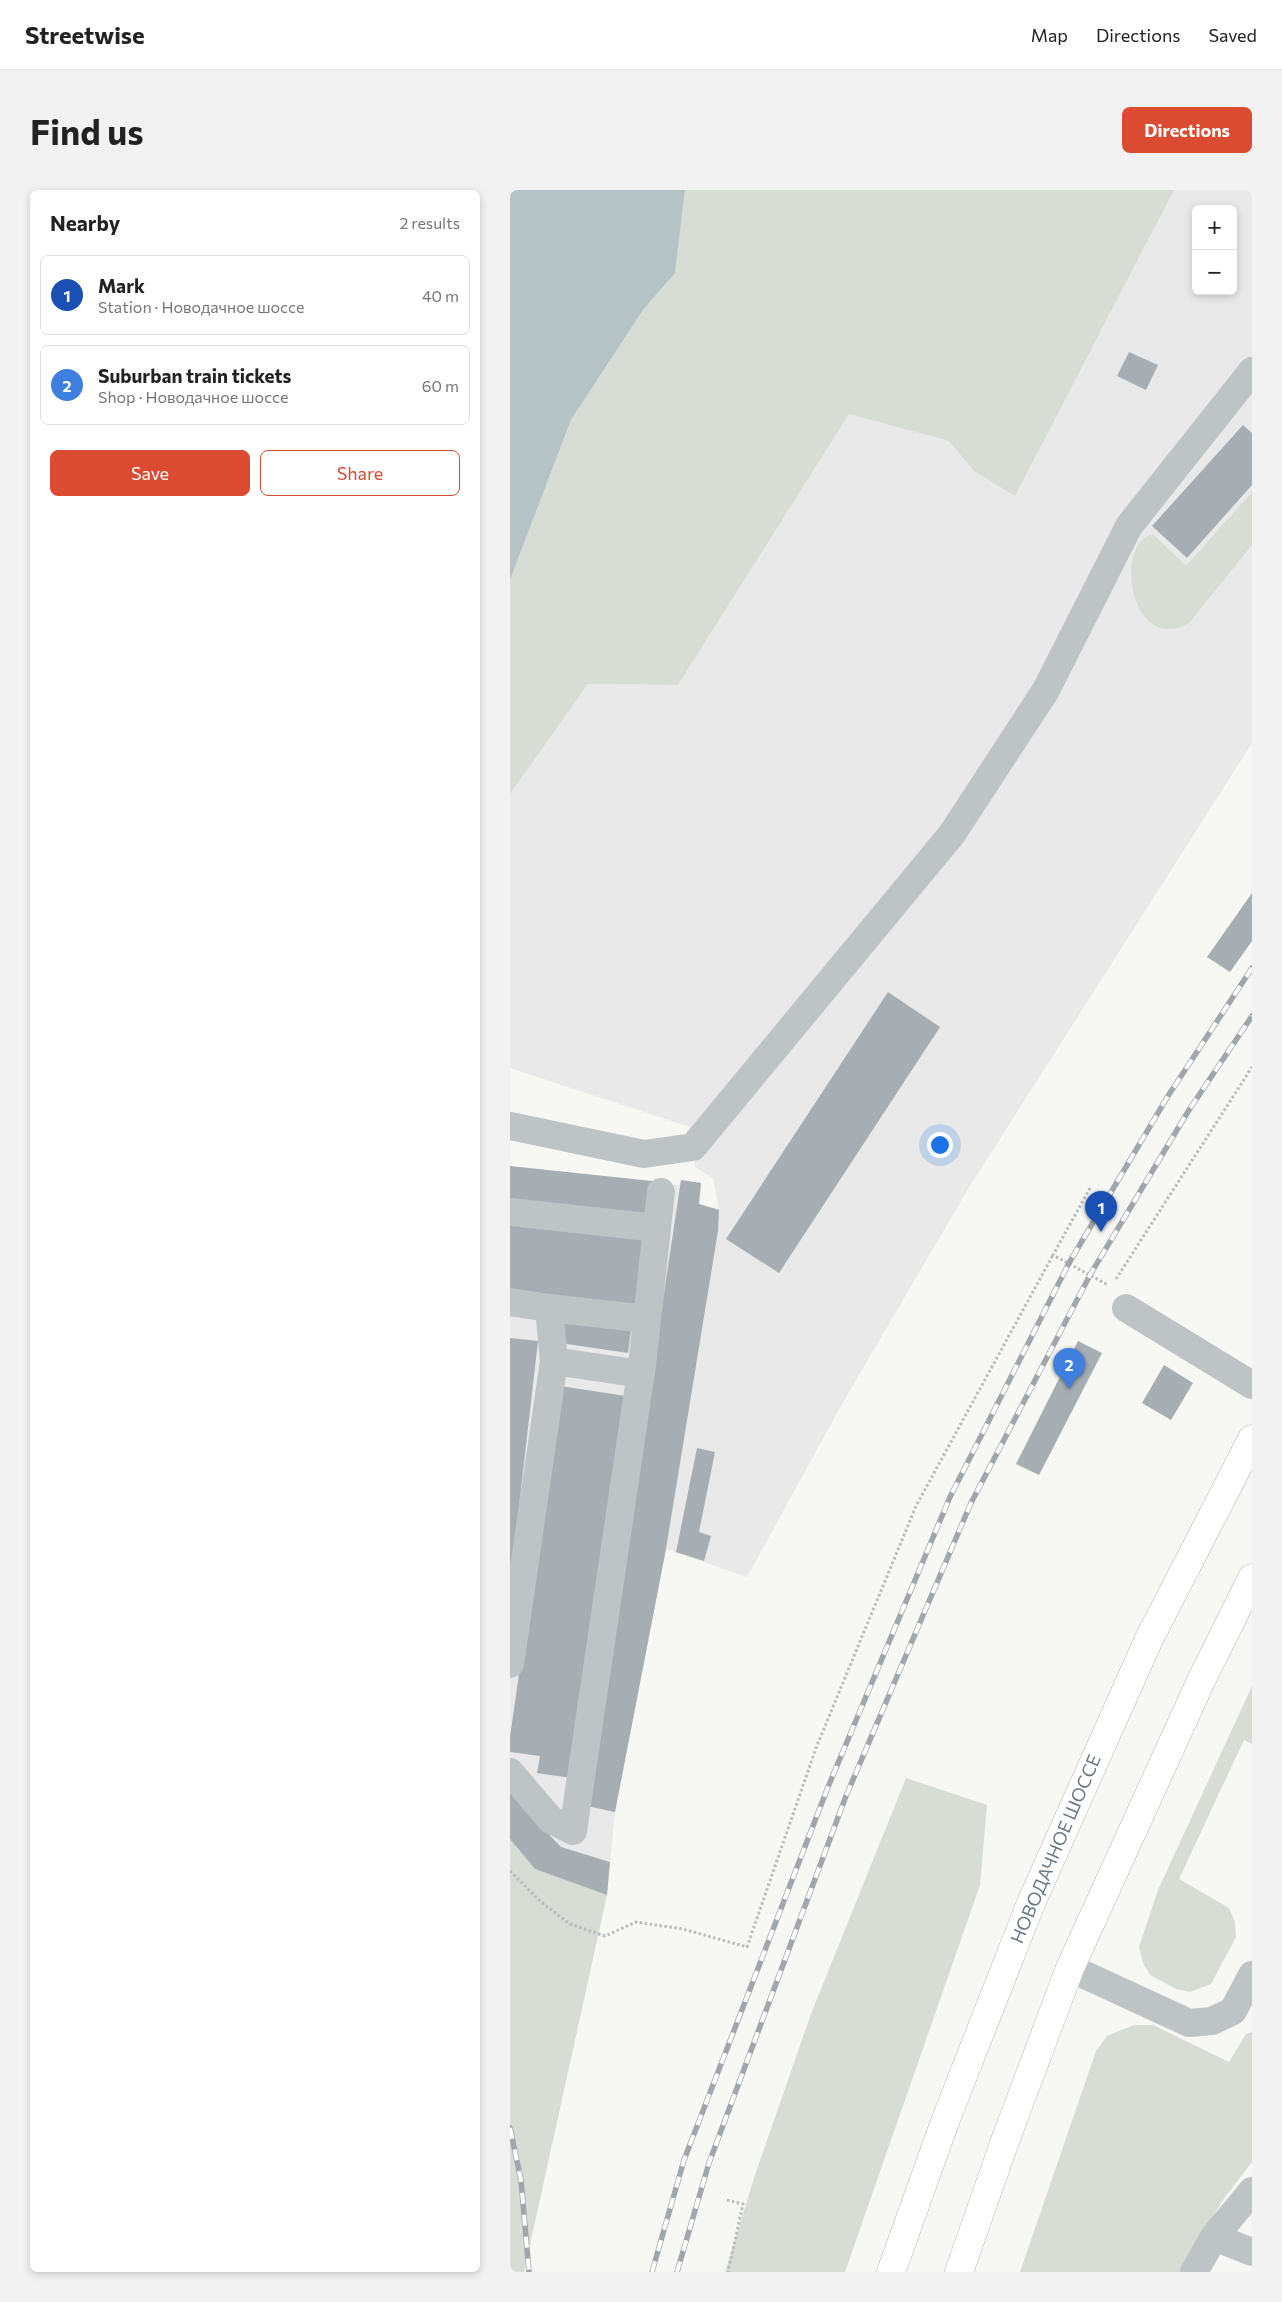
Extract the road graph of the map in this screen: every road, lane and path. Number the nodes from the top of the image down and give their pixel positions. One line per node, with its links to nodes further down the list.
1 (1252, 371): 3 (street)
2 (1252, 1067): 8 (path)
3 (510, 1126)
4 (1090, 1188): 8 (path)
5 (661, 1192): 7 (street)
6 (510, 1212): 7 (street)
7 (657, 1228): 12 (street)
8 (1053, 1255): 20 (path)
9 (510, 1302): 10 (street)
10 (549, 1308): 12 (street); 13 (street)
11 (1126, 1308): 15 (street)
12 (647, 1319): 14 (street)
13 (554, 1360): 14 (street); 18 (street)
14 (641, 1374): 19 (street)
15 (1252, 1385)
16 (1252, 1440): 28 (main road, НОВОДАЧНОЕ ШОССЕ)
17 (1252, 1578): 21 (main road)
18 (510, 1664)
19 (510, 1772)
20 (510, 1871)
21 (1070, 1968): 22 (street); 29 (main road)
22 (1252, 1975)
23 (1252, 2191): 25 (street)
24 (727, 2200): 27 (path)
25 (1214, 2237): 26 (street); 30 (street)
26 (1252, 2252)
27 (728, 2272)
28 (891, 2272)
29 (959, 2272)
30 (1194, 2272)

